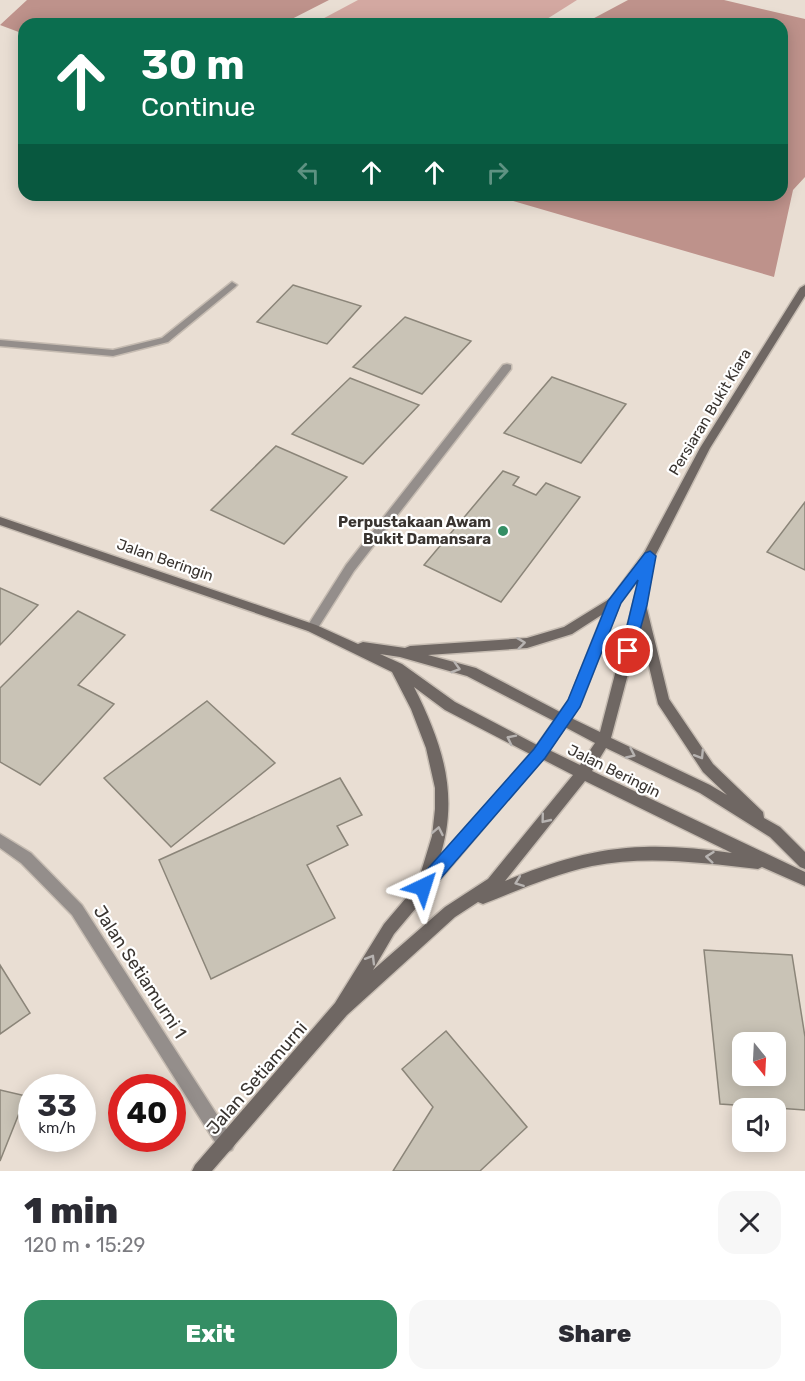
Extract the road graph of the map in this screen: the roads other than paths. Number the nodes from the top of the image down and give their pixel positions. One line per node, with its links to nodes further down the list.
1 (232, 285): 3 (street)
2 (805, 288): 6 (street, Persiaran Bukit Kiara)
3 (0, 343)
4 (507, 367): 9 (street)
5 (0, 521): 9 (street, Jalan Beringin)
6 (650, 556): 7 (street, Persiaran Bukit Kiara); 8 (street, Persiaran Bukit Kiara)
7 (615, 601): 11 (street, one-way to 7); 13 (street, Persiaran Bukit Kiara)
8 (640, 605): 14 (street, Persiaran Bukit Kiara); 17 (street, one-way to 17)
9 (312, 628): 10 (street, Jalan Beringin)
10 (352, 645): 11 (street, Jalan Beringin); 12 (street, Jalan Beringin)
11 (400, 652): 13 (street, Jalan Beringin, one-way to 13)
12 (398, 668): 15 (street, Jalan Beringin, one-way to 12); 22 (street, one-way to 12)
13 (563, 720): 14 (street, Jalan Beringin); 15 (street, Persiaran Bukit Kiara)
14 (604, 741): 16 (street, Persiaran Bukit Kiara); 17 (street, Jalan Beringin, one-way to 17)
15 (540, 753): 16 (street, Jalan Beringin); 22 (street, Jalan Setiamurni)
16 (582, 774): 20 (street, Jalan Beringin); 23 (street, Jalan Setiamurni, one-way to 23)
17 (774, 832): 19 (street, Jalan Beringin)
18 (0, 840): 25 (street, Jalan Setiamurni 1)
19 (805, 862)
20 (768, 864): 21 (street, Jalan Beringin); 23 (street, one-way to 23)
21 (805, 879)
22 (423, 887): 24 (street, Jalan Setiamurni, one-way to 22)
23 (450, 912): 24 (street, Jalan Setiamurni)
24 (341, 1009): 25 (street, Jalan Setiamurni)
25 (226, 1144): 26 (street, Jalan Setiamurni)
26 (201, 1171)

